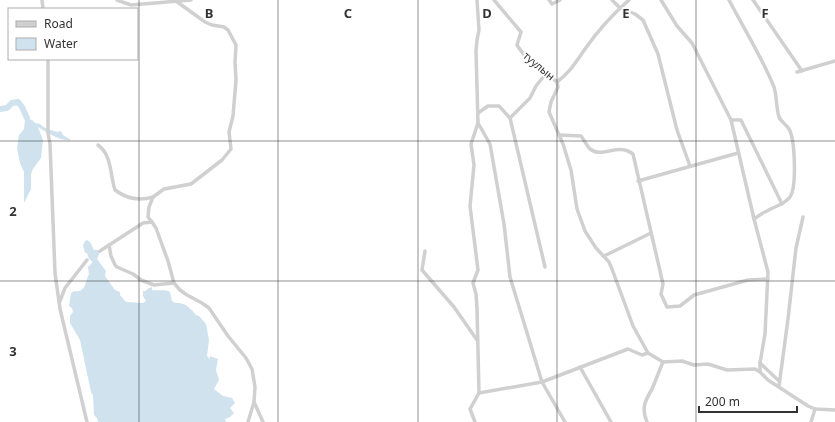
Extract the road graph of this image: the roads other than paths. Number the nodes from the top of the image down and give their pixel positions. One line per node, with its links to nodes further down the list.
1 (118, 0): 12 (street)
2 (191, 0): 12 (street)
3 (477, 0): 18 (street)
4 (494, 0): 16 (street, туулын)
5 (549, 0): 6 (street)
6 (560, 0)
7 (612, 0): 13 (street)
8 (629, 0): 13 (street)
9 (661, 0): 20 (street)
10 (729, 0): 29 (street)
11 (753, 0): 15 (street)
12 (176, 1): 27 (street)
13 (620, 8): 17 (street); 25 (street)
14 (48, 60): 45 (street)
15 (835, 62)
16 (550, 76): 17 (street, туулын); 19 (street)
17 (557, 82): 22 (street)
18 (478, 113): 19 (street); 21 (street)
19 (510, 118): 42 (street)
20 (731, 120): 24 (street); 29 (street)
21 (478, 123): 46 (street); 53 (street)
22 (559, 135): 26 (street); 40 (street)
23 (98, 145): 28 (street)
24 (738, 153): 25 (street); 33 (street)
25 (690, 166): 26 (street)
26 (638, 181): 36 (street)
27 (154, 197): 28 (street); 30 (street)
28 (146, 200): 30 (street)
29 (782, 204): 33 (street)
30 (149, 207): 31 (street)
31 (148, 217): 34 (street); 35 (street)
32 (803, 217): 52 (street)
33 (754, 218): 43 (street)
34 (143, 222): 35 (street); 37 (street)
35 (152, 222): 44 (street)
36 (651, 233): 40 (street); 43 (street)
37 (109, 245): 38 (street); 44 (street)
38 (100, 251)
39 (425, 251): 46 (street)
40 (604, 256): 47 (street)
41 (87, 260): 45 (street)
42 (545, 267)
43 (768, 279): 49 (street)
44 (174, 283): 56 (street)
45 (59, 306): 59 (street)
46 (478, 341): 55 (street)
47 (648, 353): 48 (street); 50 (street)
48 (663, 362): 51 (street); 65 (street)
49 (760, 363): 51 (street); 52 (street)
50 (580, 367): 53 (street); 64 (street)
51 (760, 372): 54 (street)
52 (779, 381): 54 (street)
53 (542, 382): 55 (street); 63 (street)
54 (779, 386): 57 (street)
55 (479, 393): 62 (street)
56 (254, 402): 60 (street); 61 (street)
57 (815, 409): 58 (street); 66 (street)
58 (835, 410)
59 (87, 422)
60 (248, 422)
61 (263, 422)
62 (475, 422)
63 (564, 422)
64 (611, 422)
65 (646, 422)
66 (811, 422)

